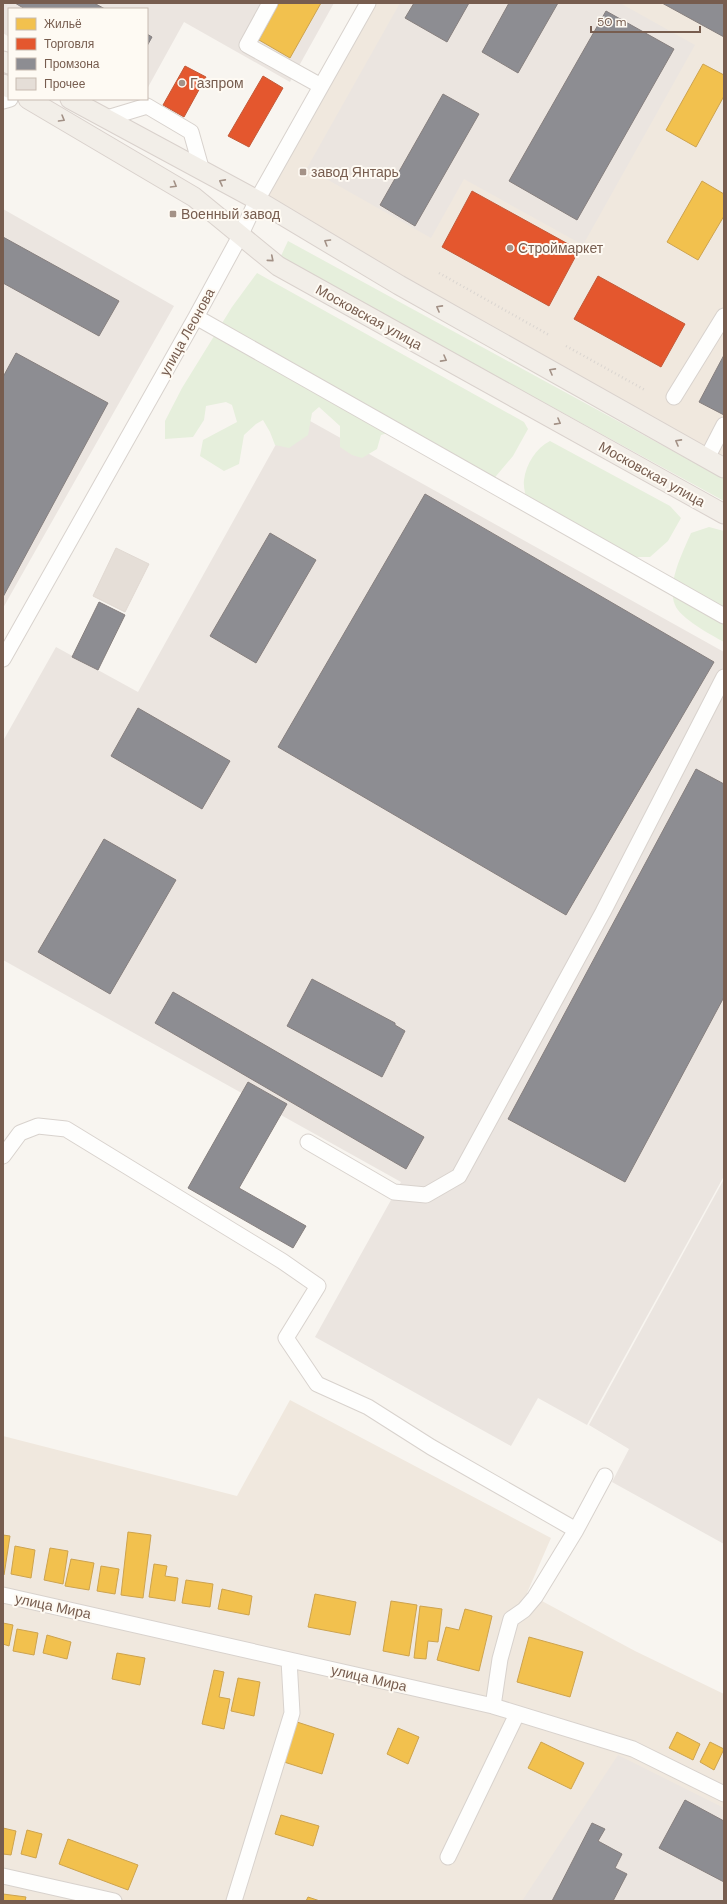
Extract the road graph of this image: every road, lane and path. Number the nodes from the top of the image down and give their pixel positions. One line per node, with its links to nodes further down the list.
1 (270, 3): 3 (street)
2 (368, 3): 3 (street, улица Леонова)
3 (321, 86): 8 (street, улица Леонова)
4 (30, 100): 9 (main road, Московская улица, one-way to 9)
5 (72, 100): 6 (main road)
6 (104, 118): 7 (main road); 7 (street)
7 (202, 171): 8 (main road, one-way to 7)
8 (257, 200): 9 (street, улица Леонова); 18 (main road, one-way to 8)
9 (240, 236): 11 (street, улица Леонова); 20 (main road, Московская улица, one-way to 20)
10 (439, 274): 13 (path)
11 (196, 316): 21 (street); 22 (street, улица Леонова)
12 (724, 316): 16 (street)
13 (549, 335)
14 (566, 346): 15 (path)
15 (645, 390)
16 (674, 397)
17 (724, 425): 18 (street)
18 (707, 458): 19 (main road)
19 (724, 468)
20 (724, 514)
21 (724, 616)
22 (3, 659)
23 (724, 677): 24 (street)
24 (308, 1142)
25 (3, 1156): 27 (street)
26 (604, 1476): 27 (street)
27 (576, 1530): 30 (street)
28 (3, 1595): 29 (street, улица Мира)
29 (289, 1660): 30 (street, улица Мира); 36 (street)
30 (493, 1706): 31 (street, улица Мира)
31 (517, 1714): 32 (street, улица Мира); 33 (street)
32 (724, 1794)
33 (448, 1857)
34 (3, 1876): 35 (street)
35 (114, 1901)
36 (234, 1901)

